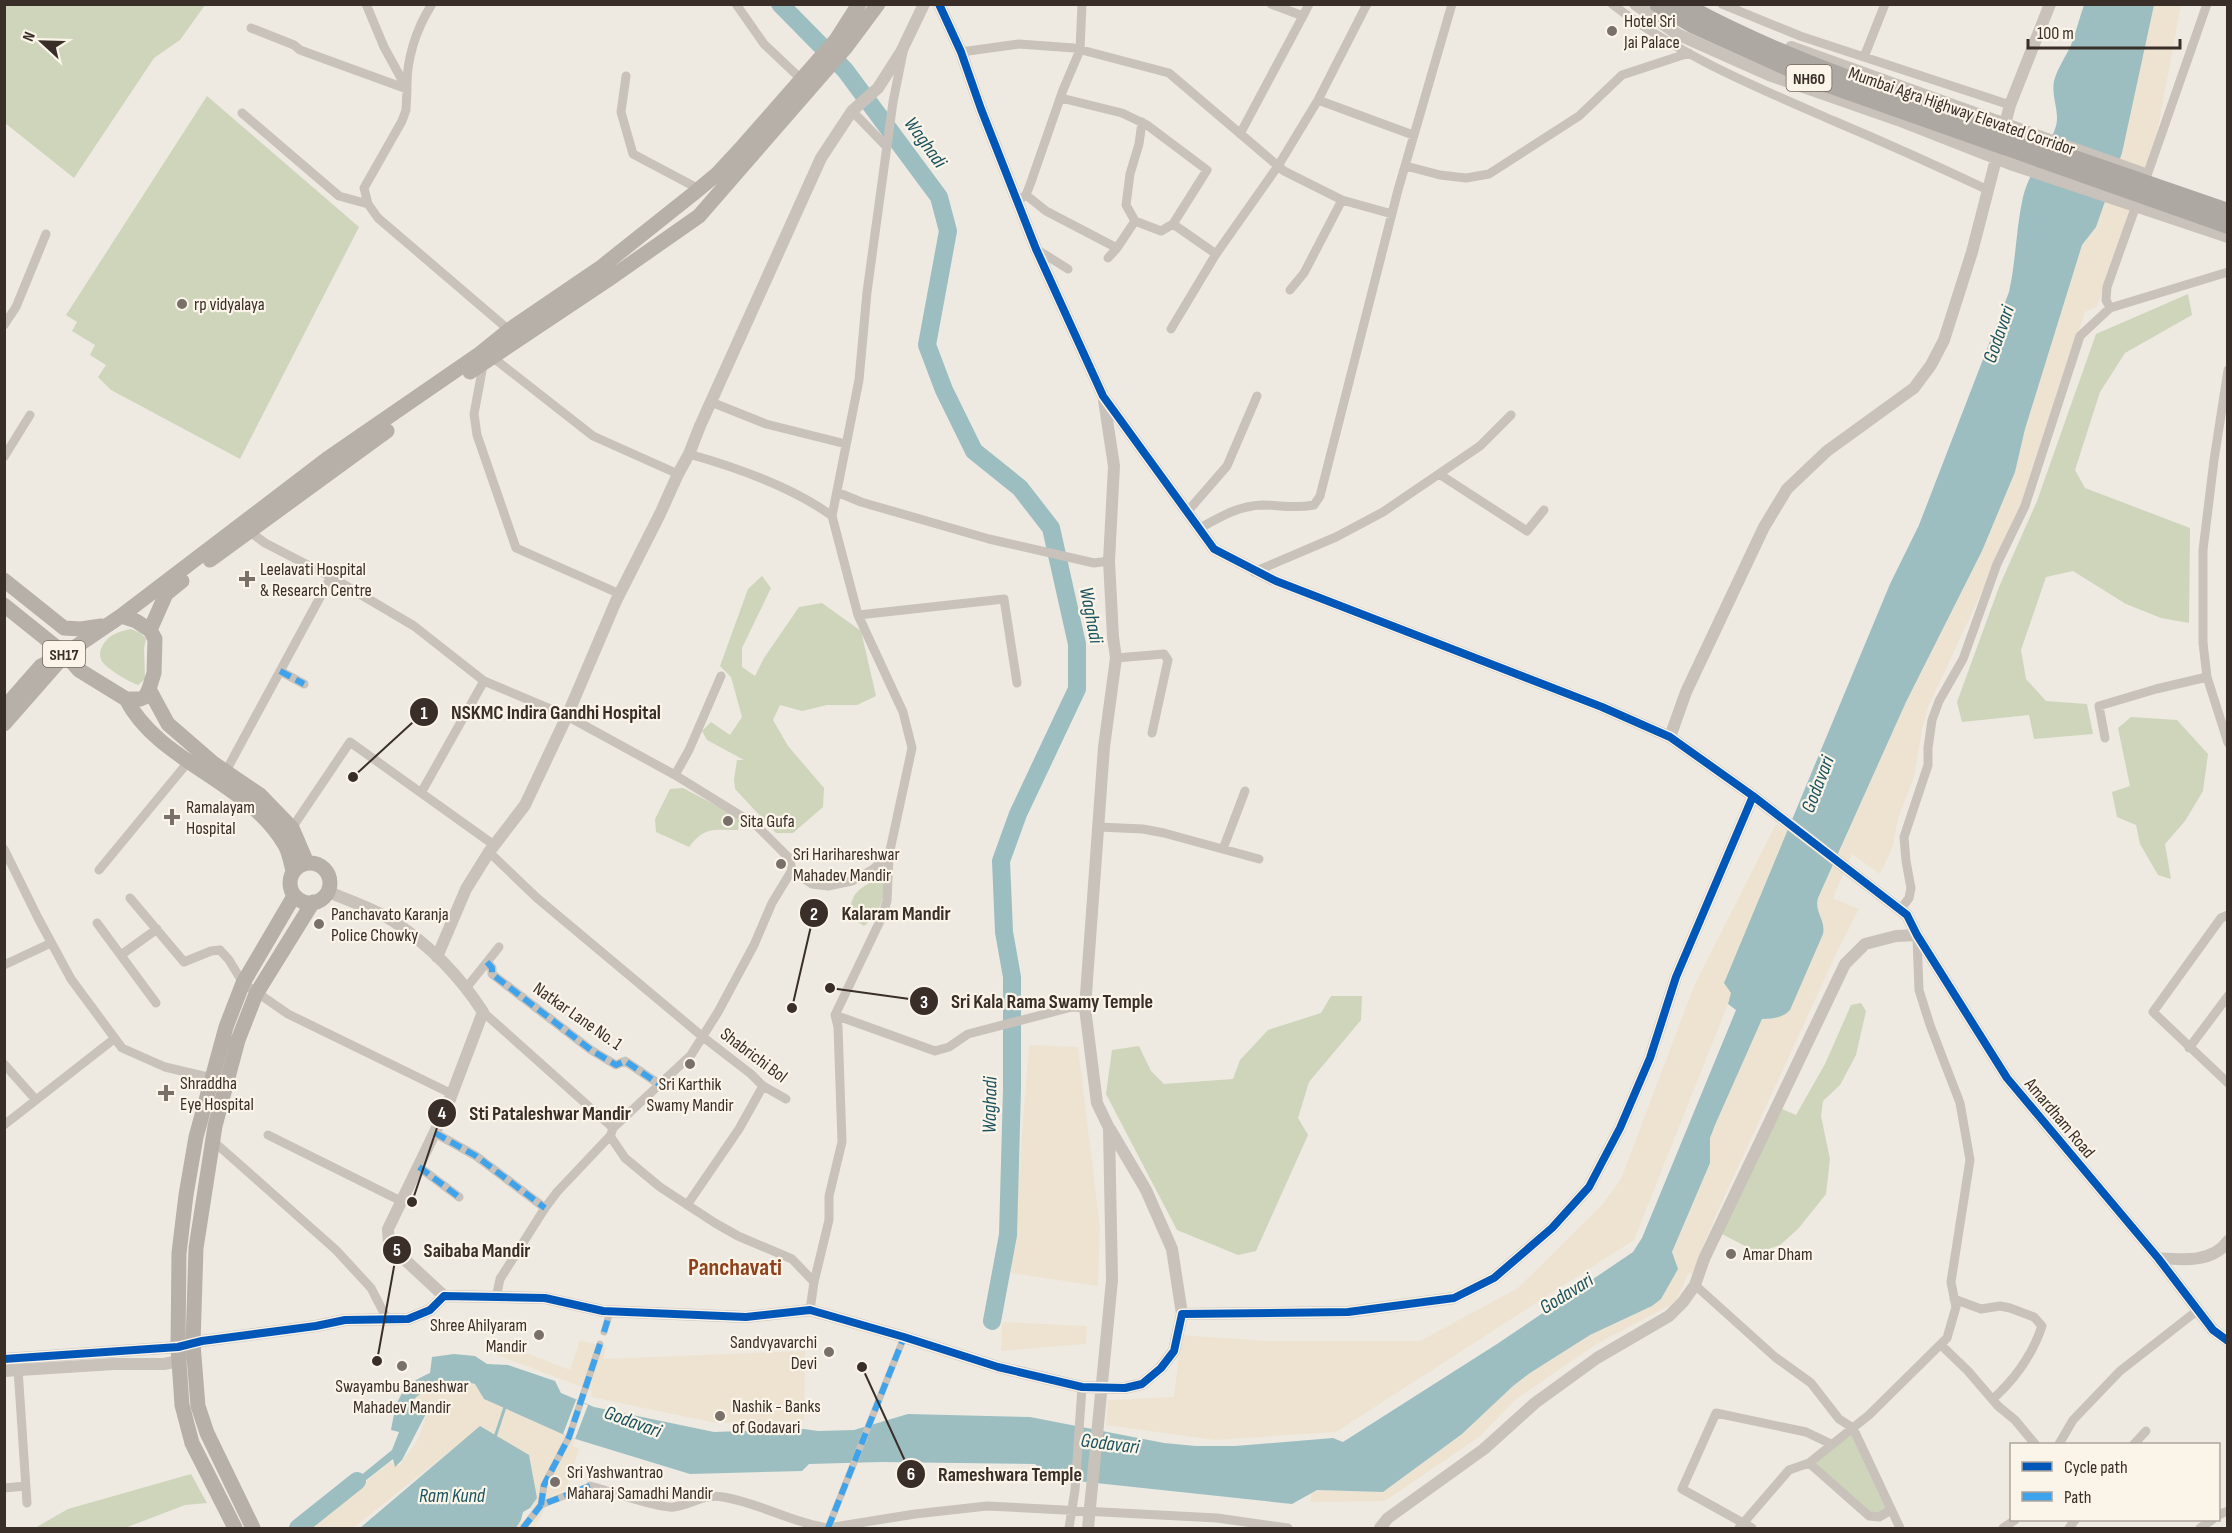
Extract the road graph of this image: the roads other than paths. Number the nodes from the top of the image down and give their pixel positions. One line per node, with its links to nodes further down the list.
1 (366, 4): 32 (street)
2 (432, 4): 32 (street)
3 (736, 4): 31 (street)
4 (859, 4): 24 (main road)
5 (878, 4): 24 (main road)
6 (924, 4): 25 (street)
7 (939, 4): 27 (street)
8 (1082, 4): 26 (street)
9 (1271, 4): 22 (street)
10 (1309, 4): 22 (street)
11 (1367, 4): 34 (street)
12 (1452, 4): 41 (street)
13 (1612, 4): 28 (street)
14 (1635, 4): 43 (street)
15 (1657, 4): 55 (highway, Mumbai Agra Highway Elevated Corridor / NH60)
16 (1683, 4): 51 (highway, Mumbai Agra Highway Elevated Corridor / NH60)
17 (1698, 4): 39 (street)
18 (1722, 4): 29 (street)
19 (1885, 4): 29 (street)
20 (2050, 4): 35 (street)
21 (2207, 4): 65 (street)
22 (1303, 16): 40 (street)
23 (251, 28): 32 (street)
24 (841, 44): 31 (main road)
25 (905, 44): 36 (street); 42 (street)
26 (1080, 50): 27 (street); 33 (street); 40 (street)
27 (961, 52): 48 (street)
28 (1689, 53): 45 (street); 47 (street)
29 (1864, 57): 35 (street)
30 (626, 76): 46 (street)
31 (809, 77): 46 (main road); 69 (main road)
32 (407, 89): 50 (street)
33 (1060, 98): 38 (street); 48 (street)
34 (1318, 100): 41 (street); 44 (street)
35 (2010, 105): 39 (street)
36 (852, 111): 42 (street); 73 (street)
37 (242, 113): 50 (street)
38 (1142, 122): 53 (street); 54 (street)
39 (2006, 124): 43 (street); 51 (street)
40 (1240, 134): 44 (street)
41 (1413, 135): 45 (street)
42 (888, 144): 76 (street)
43 (1996, 159): 47 (street); 57 (street)
44 (1278, 166): 49 (street); 60 (street)
45 (1406, 166): 52 (street)
46 (699, 189): 68 (main road)
47 (1988, 190): 111 (street)
48 (1022, 198): 58 (street); 59 (street)
49 (1342, 200): 52 (street); 64 (street)
50 (368, 204): 68 (street)
51 (2226, 206)
52 (1392, 214): 85 (street)
53 (1135, 221): 54 (street); 58 (street)
54 (1173, 224): 60 (street)
55 (2228, 226)
56 (46, 234): 66 (street)
57 (2228, 237)
58 (1117, 248): 61 (street)
59 (1036, 249): 62 (street); 71 (street)
60 (1216, 254): 67 (street)
61 (1108, 258)
62 (1068, 268)
63 (2228, 272): 65 (street)
64 (1290, 290)
65 (2110, 308): 135 (street)
66 (4, 325)
67 (1171, 329)
68 (509, 330): 69 (main road)
69 (485, 356): 79 (street); 86 (main road); 91 (street); 94 (main road)
70 (2228, 370): 101 (street)
71 (1103, 396): 83 (street, Amardham Road); 87 (street)
72 (1257, 396): 83 (street)
73 (711, 402): 76 (street); 77 (street)
74 (30, 415): 78 (street)
75 (1510, 415): 80 (street)
76 (846, 444): 81 (street)
77 (689, 454): 79 (street); 84 (street)
78 (4, 457)
79 (678, 474): 91 (street)
80 (1439, 474): 82 (street); 88 (street)
81 (837, 492): 84 (street); 87 (street)
82 (1544, 510)
83 (1187, 512): 85 (street, Amardham Road)
84 (832, 516): 93 (street)
85 (1200, 528): 88 (street, Amardham Road)
86 (250, 532): 89 (street); 96 (main road)
87 (1109, 561): 98 (street)
88 (1254, 572): 111 (street, Amardham Road)
89 (331, 577): 99 (street); 102 (street)
90 (4, 579): 95 (main road)
91 (620, 594): 108 (street)
92 (4, 605): 97 (main road, SH17)
93 (858, 615): 103 (street); 125 (street)
94 (121, 616): 95 (main road); 96 (main road)
95 (105, 626): 97 (main road)
96 (150, 630): 105 (main road)
97 (65, 654): 106 (main road, SH17); 107 (main road); 109 (main road)
98 (1116, 658): 110 (street); 120 (street)
99 (280, 671): 104 (street); 115 (street)
100 (721, 675): 116 (street)
101 (2207, 677): 112 (street); 113 (street)
102 (484, 681): 108 (street); 118 (street)
103 (1017, 683)
104 (303, 684)
105 (149, 689): 106 (main road); 115 (main road)
106 (126, 699): 114 (main road)
107 (4, 708)
108 (567, 716): 116 (street); 122 (street)
109 (4, 724)
110 (1152, 732)
111 (1670, 737): 119 (street, Amardham Road)
112 (2105, 738)
113 (2228, 743)
114 (189, 761): 128 (street); 130 (main road)
115 (226, 771): 121 (main road)
116 (675, 775): 129 (street)
117 (1245, 791): 124 (street)
118 (421, 793): 121 (street, Shabrichi Bol); 122 (street, Shabrichi Bol)
119 (1753, 796): 135 (street, Amardham Road); 186 (street)
120 (1098, 827): 124 (street); 151 (street)
121 (292, 828): 127 (main road)
122 (492, 848): 143 (street); 154 (street, Shabrichi Bol)
123 (4, 849): 140 (street)
124 (1223, 849): 126 (street)
125 (889, 855): 129 (street); 153 (street)
126 (1259, 859)
127 (307, 863): 130 (main road); 131 (main road)
128 (99, 870)
129 (792, 870): 154 (street)
130 (293, 871): 132 (main road)
131 (329, 892): 134 (main road); 143 (street)
132 (294, 896): 134 (main road); 146 (main road)
133 (130, 898): 138 (street)
134 (314, 902): 148 (main road)
135 (1900, 910): 139 (street, Amardham Road)
136 (2228, 915): 156 (street)
137 (97, 922): 142 (street)
138 (157, 929): 142 (street); 146 (street)
139 (1917, 935): 177 (street, Amardham Road); 179 (street); 182 (street)
140 (51, 943): 145 (street); 155 (street)
141 (499, 947): 144 (street)
142 (121, 955): 150 (street)
143 (437, 957): 147 (street)
144 (487, 962): 147 (street); 160 (street, Natkar Lane No. 1)
145 (4, 965)
146 (243, 983): 148 (street); 158 (main road)
147 (466, 987): 152 (street)
148 (256, 994): 162 (street); 170 (main road)
149 (2228, 996): 156 (street)
150 (156, 1003)
151 (1085, 1008): 153 (street); 166 (street)
152 (483, 1012): 162 (street); 168 (street)
153 (835, 1015): 178 (street)
154 (703, 1037): 160 (street); 161 (street, Shabrichi Bol)
155 (114, 1039): 158 (street); 164 (street)
156 (2189, 1048): 159 (street)
157 (4, 1064): 164 (street)
158 (212, 1078): 193 (main road)
159 (2228, 1083)
160 (659, 1084): 168 (street)
161 (763, 1086): 163 (street, Shabrichi Bol); 174 (street)
162 (452, 1094): 167 (street)
163 (786, 1099)
164 (36, 1100): 165 (street)
165 (4, 1125)
166 (1109, 1128): 186 (street); 219 (street)
167 (435, 1132): 171 (street); 175 (street)
168 (612, 1132): 174 (street); 175 (street)
169 (268, 1135): 173 (street)
170 (213, 1141): 187 (street); 193 (main road)
171 (419, 1167): 172 (street); 173 (street)
172 (459, 1197)
173 (401, 1201): 180 (street)
174 (687, 1206): 178 (street)
175 (545, 1208): 181 (street)
176 (2228, 1241): 177 (street)
177 (2158, 1258): 184 (street, Amardham Road)
178 (814, 1282): 183 (street)
179 (1695, 1285): 199 (street); 221 (street)
180 (444, 1296): 181 (street); 187 (street)
181 (496, 1298): 185 (street)
182 (1954, 1299): 192 (street); 198 (street)
183 (810, 1310): 185 (street); 189 (street)
184 (2198, 1310): 190 (street, Amardham Road); 202 (street)
185 (610, 1312): 188 (street)
186 (1182, 1314): 197 (street)
187 (387, 1319): 193 (street)
188 (604, 1332)
189 (904, 1337): 197 (street); 217 (street)
190 (2228, 1341)
191 (600, 1344): 210 (street)
192 (1941, 1345): 198 (street); 199 (street)
193 (183, 1350): 194 (street); 195 (street); 214 (main road); 215 (main road)
194 (4, 1359)
195 (18, 1369): 196 (street); 206 (street)
196 (4, 1371)
197 (1082, 1387): 212 (street)
198 (1993, 1400): 201 (street)
199 (1853, 1428): 204 (street); 211 (street)
200 (2146, 1431): 203 (street)
201 (2034, 1443)
202 (2060, 1443)
203 (2135, 1443)
204 (1831, 1444): 205 (street); 213 (street)
205 (1809, 1463): 211 (street); 213 (street)
206 (26, 1486): 208 (street); 209 (street)
207 (590, 1486): 210 (street); 217 (street)
208 (4, 1488)
209 (27, 1503)
210 (541, 1505): 216 (street)
211 (1891, 1510): 223 (street)
212 (1072, 1511): 217 (street); 218 (street); 220 (street)
213 (1741, 1526): 222 (street)
214 (234, 1528)
215 (252, 1528)
216 (523, 1528)
217 (828, 1528)
218 (1070, 1528)
219 (1088, 1528)
220 (1288, 1528)
221 (1380, 1528)
222 (1752, 1528)
223 (1900, 1528)

